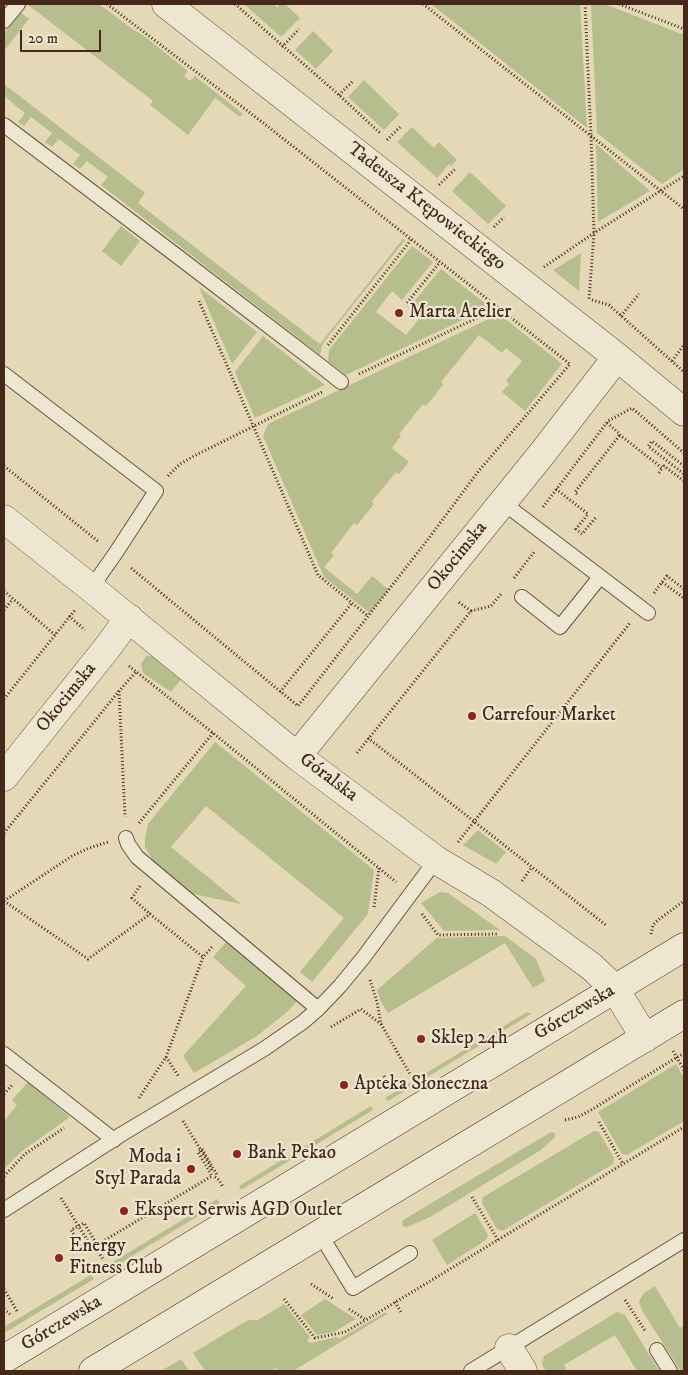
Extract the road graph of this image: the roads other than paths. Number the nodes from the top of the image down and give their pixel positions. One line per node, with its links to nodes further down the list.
1 (18, 4): 3 (lane)
2 (166, 4): 5 (street, Tadeusza Krępowieckiego)
3 (4, 21)
4 (4, 125): 7 (lane)
5 (618, 357): 8 (street, Tadeusza Krępowieckiego); 9 (street, Okocimska)
6 (4, 374): 12 (lane)
7 (341, 382)
8 (684, 412)
9 (502, 502): 11 (lane); 16 (street, Okocimska)
10 (4, 519): 12 (street, Góralska)
11 (600, 577): 13 (lane); 14 (lane)
12 (91, 588): 15 (street, Góralska)
13 (522, 597)
14 (644, 611)
15 (129, 618): 16 (street, Góralska); 17 (street, Okocimska)
16 (298, 756): 19 (street, Góralska)
17 (4, 777)
18 (126, 838): 22 (lane)
19 (436, 860): 21 (street, Góralska); 22 (lane)
20 (684, 947): 21 (street, Górczewska)
21 (615, 989): 24 (street, Góralska); 33 (street, Górczewska)
22 (318, 1009): 26 (lane)
23 (684, 1014): 24 (street)
24 (645, 1038): 28 (street)
25 (4, 1054): 26 (lane)
26 (114, 1140): 27 (lane)
27 (4, 1210)
28 (320, 1234): 30 (lane); 34 (street)
29 (684, 1240): 31 (lane)
30 (410, 1253)
31 (509, 1348): 35 (lane); 36 (street)
32 (657, 1350): 37 (lane)
33 (4, 1359)
34 (93, 1371)
35 (471, 1371)
36 (523, 1371)
37 (670, 1371)

